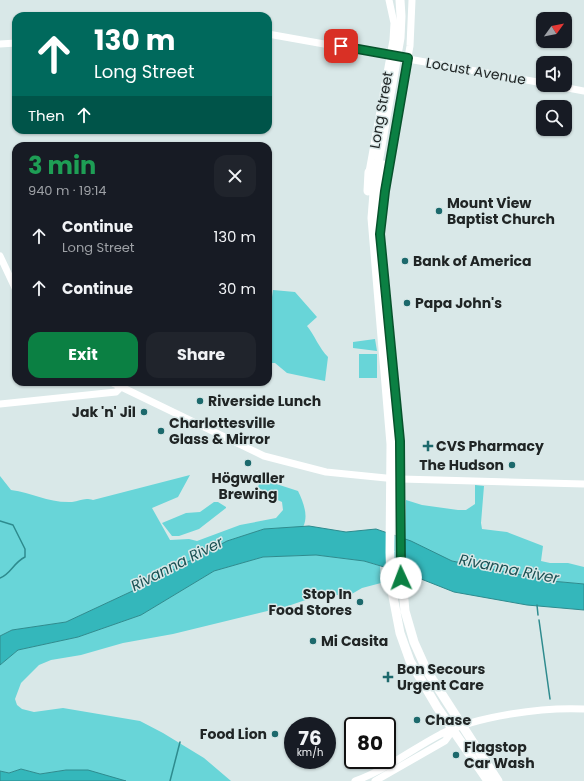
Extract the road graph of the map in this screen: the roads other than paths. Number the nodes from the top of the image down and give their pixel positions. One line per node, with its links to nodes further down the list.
1 (389, 0): 8 (street, Long Street)
2 (400, 0): 15 (highway)
3 (406, 0): 15 (highway)
4 (412, 0): 9 (street)
5 (272, 35): 8 (street, Locust Avenue)
6 (12, 43): 7 (street)
7 (0, 44)
8 (391, 55): 9 (street, Locust Avenue); 13 (street, Long Street)
9 (406, 58): 10 (street, Locust Avenue); 14 (street)
10 (536, 83)
11 (572, 89): 12 (street)
12 (584, 91)
13 (369, 172): 15 (highway)
14 (387, 175): 15 (highway)
15 (376, 232): 20 (highway); 21 (highway)
16 (0, 256): 17 (street)
17 (12, 282)
18 (121, 387): 19 (street); 20 (street)
19 (0, 404)
20 (391, 478): 21 (street); 25 (highway)
21 (401, 479): 22 (street); 24 (highway)
22 (584, 484)
23 (584, 709): 24 (street)
24 (462, 725): 25 (street); 29 (highway)
25 (453, 730): 26 (street); 27 (street); 28 (highway)
26 (355, 781)
27 (375, 781)
28 (488, 781)
29 (498, 781)

